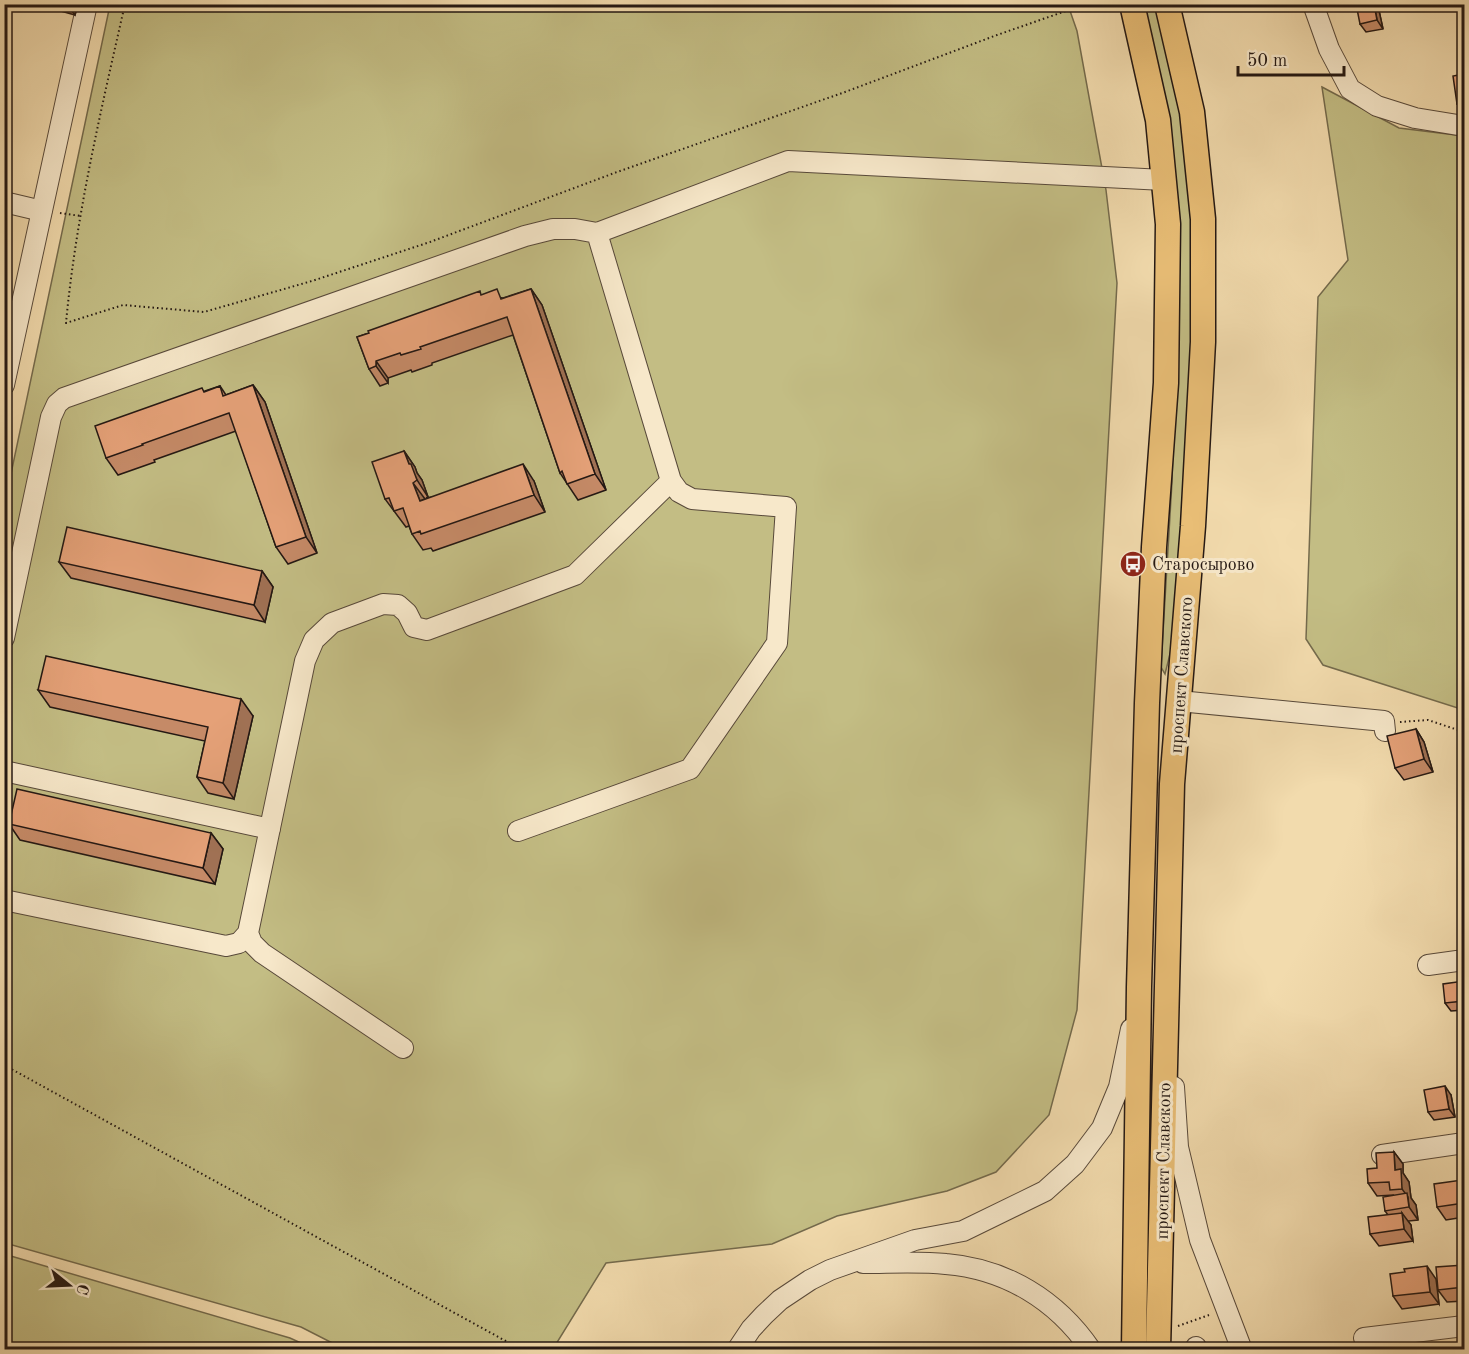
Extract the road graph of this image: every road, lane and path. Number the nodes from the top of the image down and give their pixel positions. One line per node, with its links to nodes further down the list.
1 (87, 4): 10 (street)
2 (125, 4): 11 (path)
3 (1086, 4): 11 (path)
4 (1132, 4): 8 (main road, проспект Славского)
5 (1167, 4): 16 (main road, проспект Славского)
6 (1313, 4): 7 (street)
7 (1464, 126)
8 (1164, 180): 12 (street); 26 (main road, проспект Славского)
9 (4, 202): 10 (street)
10 (42, 211): 11 (path); 13 (street)
11 (81, 216)
12 (597, 233): 14 (street); 15 (street)
13 (4, 386)
14 (671, 481): 20 (street); 21 (street)
15 (4, 638)
16 (1179, 701): 17 (street); 27 (main road, проспект Славского)
17 (1384, 727): 18 (path)
18 (1464, 736)
19 (4, 771): 20 (street)
20 (270, 829): 23 (street)
21 (518, 831)
22 (4, 900): 23 (street)
23 (248, 933): 28 (street)
24 (1464, 960): 25 (street)
25 (1428, 965)
26 (1139, 987): 32 (street); 40 (main road, проспект Славского)
27 (1167, 990): 41 (main road, проспект Славского); 42 (street)
28 (403, 1048)
29 (4, 1065): 37 (path)
30 (1464, 1143): 31 (street)
31 (1382, 1155)
32 (848, 1263): 38 (street); 39 (street)
33 (1215, 1313): 35 (path)
34 (1464, 1326): 36 (street)
35 (1172, 1328)
36 (1364, 1338)
37 (522, 1350)
38 (737, 1350)
39 (1091, 1350)
40 (1134, 1350)
41 (1158, 1350)
42 (1242, 1350)

